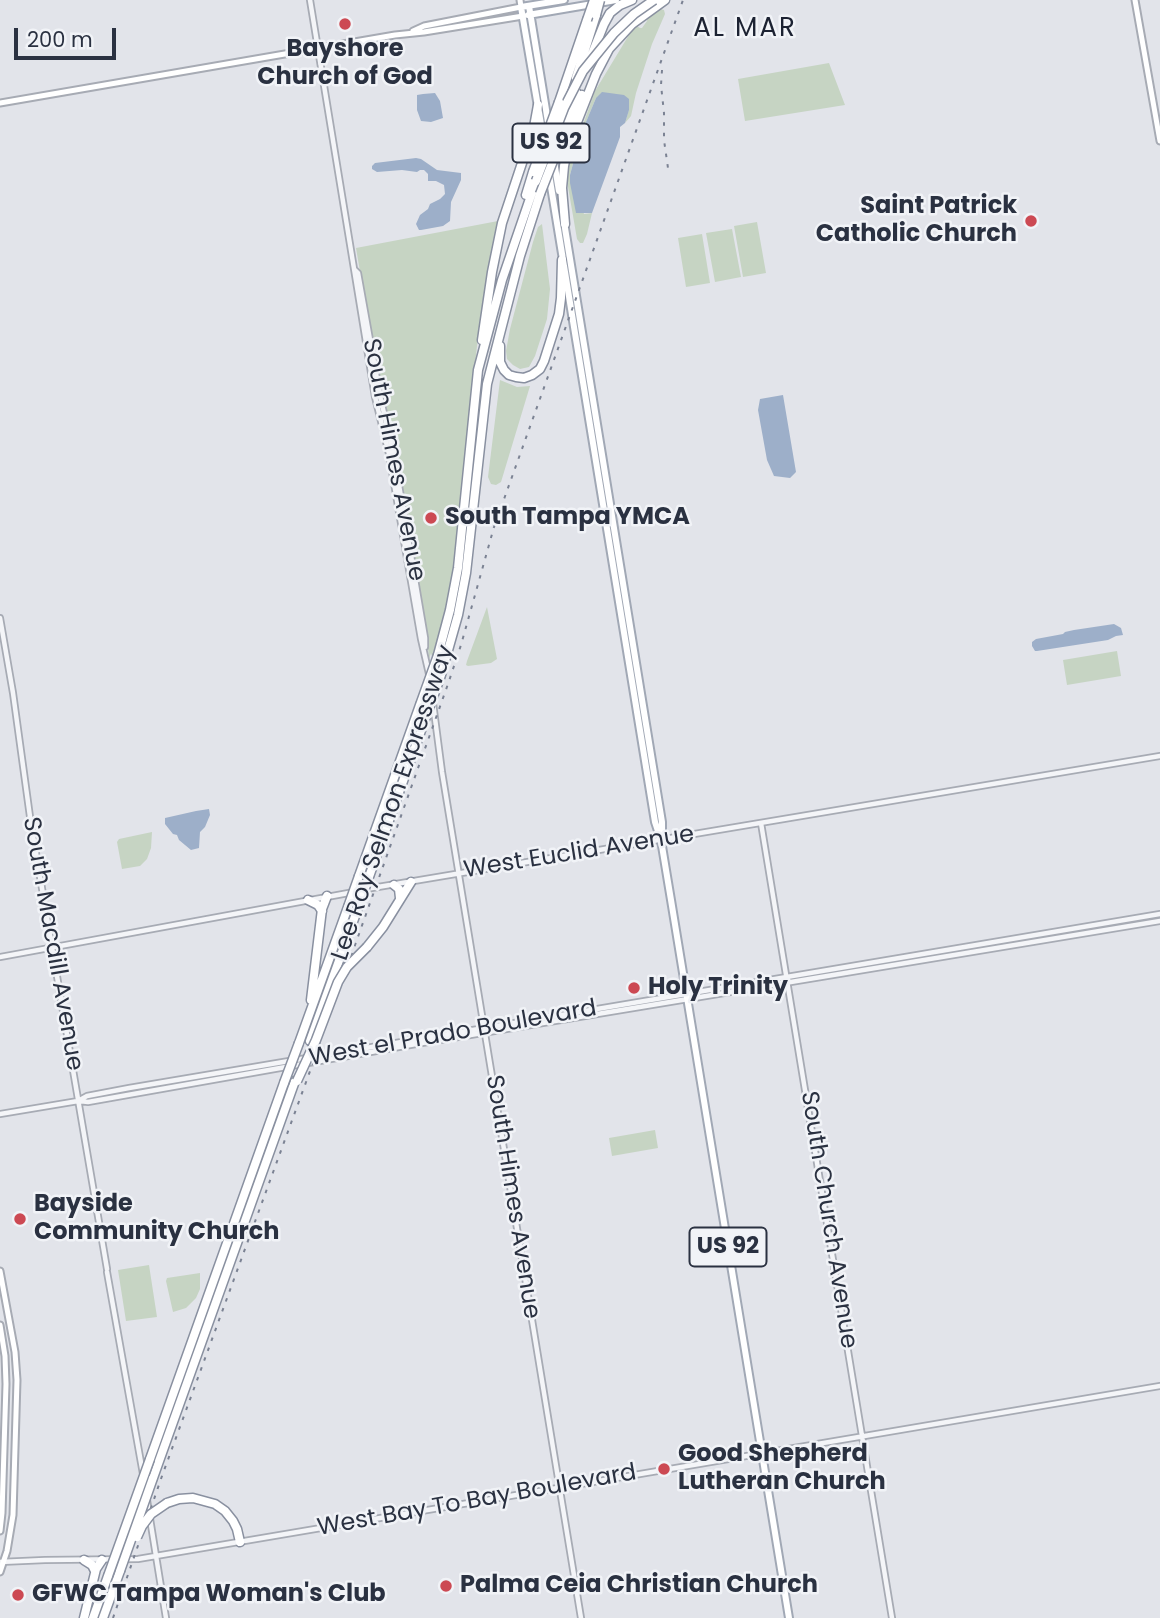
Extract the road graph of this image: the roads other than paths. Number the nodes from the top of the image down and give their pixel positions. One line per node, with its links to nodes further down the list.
1 (310, 0): 17 (street, South Himes Avenue)
2 (535, 0): 12 (main road)
3 (564, 0): 12 (main road)
4 (594, 0): 23 (highway, bridge)
5 (600, 0): 21 (highway, bridge)
6 (616, 0): 13 (main road)
7 (632, 0): 21 (highway)
8 (654, 0): 23 (highway, Lee Roy Selmon Expressway, bridge)
9 (665, 0): 18 (highway, Lee Roy Selmon Expressway)
10 (1135, 0): 22 (main road)
11 (524, 3): 12 (main road); 14 (main road); 16 (main road)
12 (544, 3)
13 (547, 11): 14 (main road); 15 (main road)
14 (526, 15): 15 (main road); 16 (main road); 20 (main road, US 92)
15 (532, 27): 24 (main road, US 92)
16 (410, 32): 17 (main road)
17 (317, 48): 19 (main road); 40 (street, South Himes Avenue)
18 (609, 49): 23 (highway, Lee Roy Selmon Expressway, bridge); 24 (highway)
19 (0, 103)
20 (538, 105): 25 (main road, US 92); 27 (highway)
21 (560, 131): 23 (highway, bridge)
22 (1160, 141)
23 (537, 184): 26 (highway, Lee Roy Selmon Expressway); 27 (highway); 28 (highway)
24 (565, 223): 30 (main road, US 92)
25 (562, 260): 26 (highway); 29 (main road, US 92)
26 (503, 319): 28 (highway, Lee Roy Selmon Expressway)
27 (478, 370): 54 (highway, Lee Roy Selmon Expressway, bridge)
28 (489, 372): 56 (highway, Lee Roy Selmon Expressway, bridge)
29 (591, 431): 30 (main road); 31 (main road, US 92)
30 (599, 438): 32 (main road, US 92)
31 (597, 467): 32 (main road); 33 (main road, US 92)
32 (609, 499): 33 (main road, US 92)
33 (617, 572): 35 (main road, US 92); 36 (main road, US 92)
34 (0, 618): 50 (street, South Macdill Avenue)
35 (627, 650): 36 (main road); 39 (main road, US 92)
36 (639, 681): 39 (main road, US 92)
37 (1160, 756): 38 (street, West Euclid Avenue)
38 (761, 823): 39 (street, West Euclid Avenue); 52 (street, South Church Avenue)
39 (661, 840): 40 (street, West Euclid Avenue); 53 (main road, US 92)
40 (459, 873): 41 (street, West Euclid Avenue); 55 (street, South Himes Avenue)
41 (411, 882): 42 (street, West Euclid Avenue); 44 (highway)
42 (394, 885): 43 (street, West Euclid Avenue); 44 (highway)
43 (327, 896): 45 (street, West Euclid Avenue); 46 (highway)
44 (400, 898): 56 (highway, bridge)
45 (308, 900): 46 (highway); 50 (street, West Euclid Avenue)
46 (322, 911): 54 (highway)
47 (1160, 914): 49 (street, West el Prado Boulevard)
48 (1160, 921): 49 (street, West el Prado Boulevard)
49 (1040, 938): 52 (street, West el Prado Boulevard)
50 (52, 946): 51 (street, West Euclid Avenue); 57 (street, South Macdill Avenue)
51 (0, 957)
52 (788, 980): 53 (street, West el Prado Boulevard); 62 (street, South Church Avenue)
53 (687, 997): 55 (street, West el Prado Boulevard); 63 (main road, US 92)
54 (308, 1019): 75 (highway, Lee Roy Selmon Expressway, bridge)
55 (484, 1031): 57 (street, West el Prado Boulevard); 64 (street, South Himes Avenue)
56 (296, 1082): 73 (highway, Lee Roy Selmon Expressway, bridge)
57 (78, 1101): 58 (street, West el Prado Boulevard); 67 (street, South Macdill Avenue)
58 (0, 1114)
59 (0, 1271): 70 (main road)
60 (0, 1325): 65 (main road)
61 (1160, 1387): 62 (street, West Bay To Bay Boulevard)
62 (863, 1436): 63 (street, West Bay To Bay Boulevard); 80 (street, South Church Avenue)
63 (761, 1453): 64 (street, West Bay To Bay Boulevard); 79 (main road, US 92)
64 (560, 1488): 66 (street, West Bay To Bay Boulevard); 78 (street, South Himes Avenue)
65 (0, 1531)
66 (236, 1543): 67 (street, West Bay To Bay Boulevard); 73 (highway, bridge)
67 (156, 1556): 69 (street, West Bay To Bay Boulevard); 77 (street, South Macdill Avenue)
68 (84, 1560): 69 (street, West Bay To Bay Boulevard); 70 (street, West Bay To Bay Boulevard); 72 (highway)
69 (102, 1560): 72 (highway)
70 (2, 1562): 71 (main road)
71 (0, 1572)
72 (95, 1572): 74 (highway)
73 (119, 1573): 76 (highway, Lee Roy Selmon Expressway)
74 (84, 1618)
75 (93, 1618)
76 (103, 1618)
77 (166, 1618)
78 (581, 1618)
79 (789, 1618)
80 (892, 1618)

